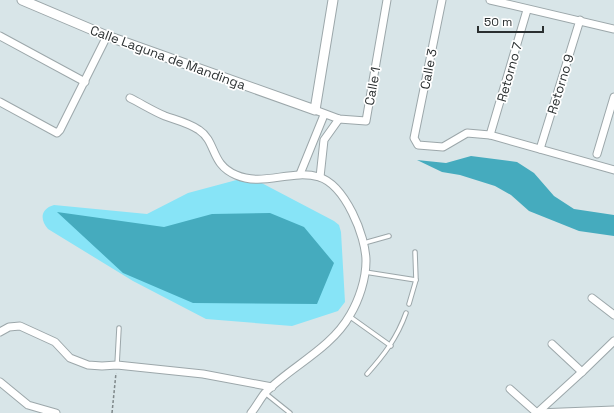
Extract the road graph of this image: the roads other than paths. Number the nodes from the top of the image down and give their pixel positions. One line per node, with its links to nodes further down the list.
1 (22, 0): 10 (street, Calle Laguna de Mandinga)
2 (333, 0): 15 (street)
3 (387, 0): 17 (street, Calle 1)
4 (442, 0): 18 (street, Calle 3)
5 (492, 0): 6 (street)
6 (527, 10): 7 (street); 18 (street, Retorno 7)
7 (580, 20): 8 (street); 21 (street, Retorno 9)
8 (614, 28)
9 (0, 36): 11 (street)
10 (106, 36): 11 (street); 15 (street, Calle Laguna de Mandinga)
11 (85, 82): 14 (street)
12 (614, 97): 22 (street)
13 (130, 98): 24 (street)
14 (0, 102)
15 (315, 110): 16 (street, Calle 1)
16 (324, 115): 17 (street, Calle 1); 19 (street)
17 (339, 119): 20 (street)
18 (490, 135): 21 (street)
19 (315, 138): 20 (street); 24 (street)
20 (324, 140): 25 (street)
21 (540, 149): 23 (street)
22 (597, 154)
23 (614, 170)
24 (300, 174): 25 (street)
25 (320, 177): 27 (street)
26 (389, 236): 27 (lane)
27 (364, 242): 29 (street)
28 (415, 252): 30 (lane)
29 (365, 272): 30 (lane); 35 (street)
30 (416, 280): 32 (lane)
31 (592, 298): 34 (street)
32 (409, 304)
33 (406, 313): 40 (lane)
34 (614, 315)
35 (349, 316): 40 (lane); 45 (street)
36 (119, 328): 41 (lane)
37 (0, 332): 41 (street)
38 (614, 341): 42 (street)
39 (552, 344): 42 (street)
40 (391, 346): 43 (lane)
41 (117, 365): 45 (street)
42 (582, 372): 52 (street)
43 (367, 374)
44 (0, 382): 49 (street)
45 (272, 387): 47 (street)
46 (510, 389): 52 (street)
47 (265, 393): 50 (street); 51 (lane)
48 (614, 410): 52 (street)
49 (56, 413)
50 (251, 413)
51 (290, 413)
52 (537, 413)

